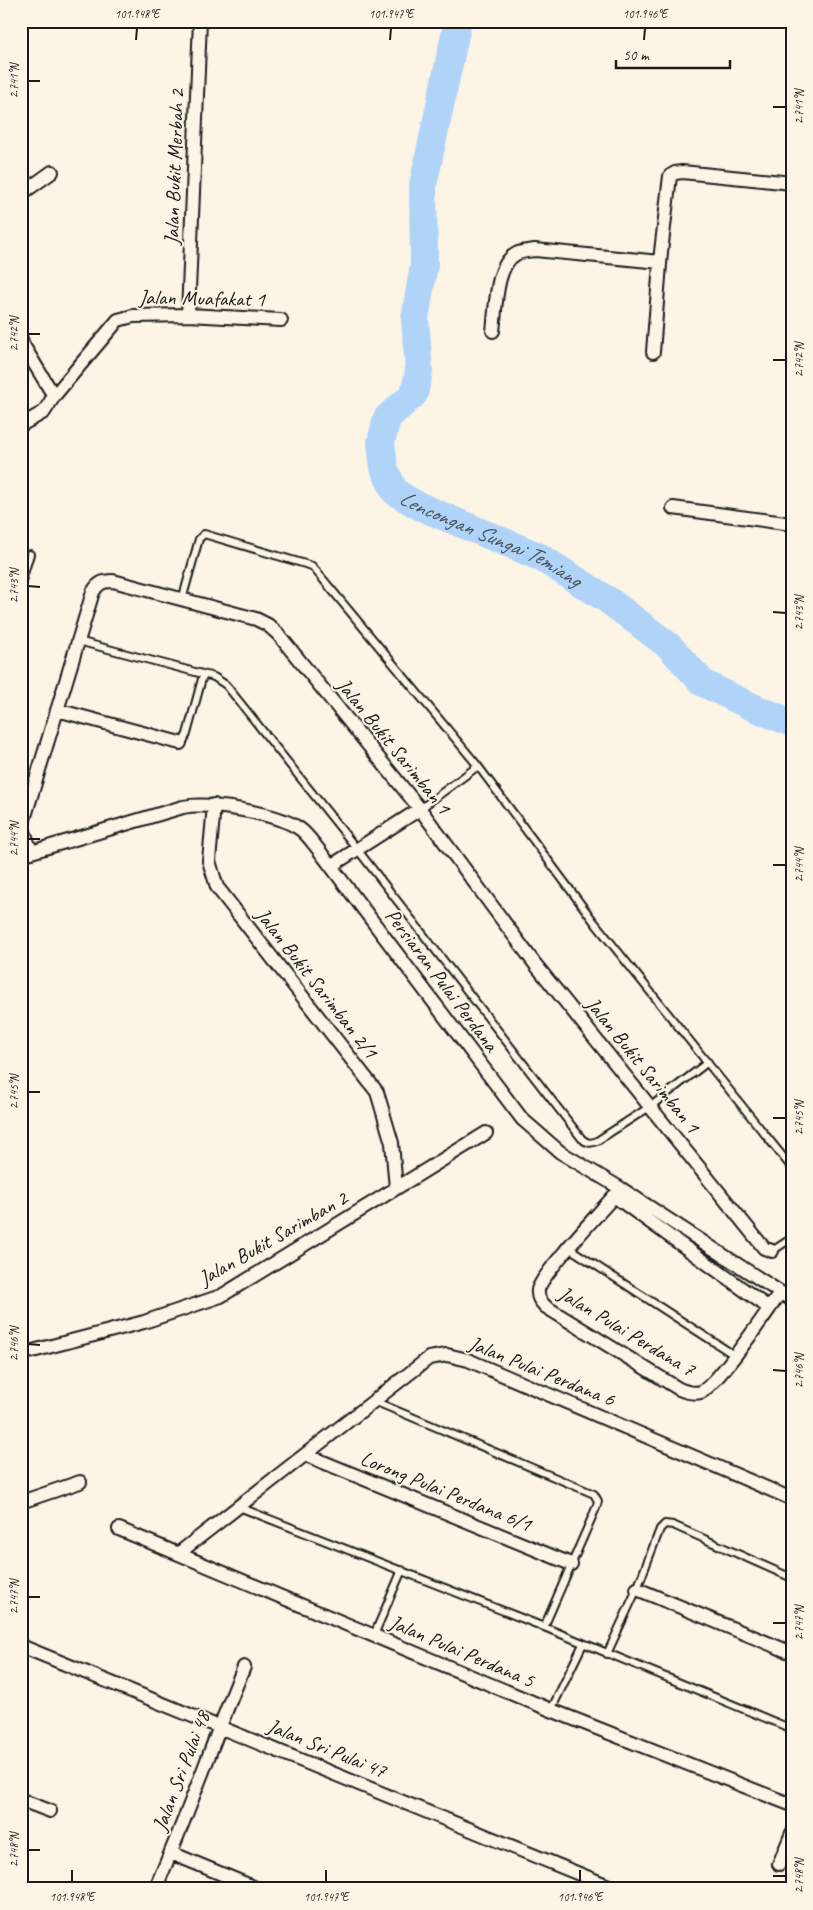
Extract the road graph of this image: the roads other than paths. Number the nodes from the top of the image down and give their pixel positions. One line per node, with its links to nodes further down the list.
1 (200, 21): 6 (street, Jalan Bukit Merbah 2)
2 (52, 172): 4 (street)
3 (792, 183): 5 (street)
4 (21, 194)
5 (660, 262): 8 (street); 10 (street)
6 (188, 315): 7 (street, Jalan Muafakat 1); 11 (street, Jalan Muafakat 1)
7 (281, 320)
8 (493, 331)
9 (21, 339): 11 (street)
10 (653, 352)
11 (54, 396): 12 (street, Jalan Muafakat 1)
12 (21, 425)
13 (674, 508): 14 (street)
14 (792, 524)
15 (30, 554): 16 (lane)
16 (21, 584)
17 (182, 600): 18 (street, Jalan Bukit Sarimban 1); 22 (lane); 24 (street, Jalan Bukit Sarimban 1)
18 (78, 641): 19 (lane); 20 (street, Jalan Bukit Sarimban 1)
19 (203, 675): 21 (lane); 26 (lane)
20 (57, 710): 21 (street); 25 (street, Jalan Bukit Sarimban 1)
21 (180, 743)
22 (478, 766): 24 (lane); 29 (lane)
23 (214, 806): 27 (street, Persiaran Pulai Perdana); 28 (street, Persiaran Pulai Perdana); 33 (street, Jalan Bukit Sarimban 2/1)
24 (420, 809): 26 (street); 30 (street, Jalan Bukit Sarimban 1)
25 (22, 826): 27 (street, Jalan Bukit Sarimban 1)
26 (357, 849): 28 (street); 30 (lane)
27 (26, 853)
28 (331, 866): 37 (street, Persiaran Pulai Perdana)
29 (708, 1062): 30 (lane); 32 (lane)
30 (651, 1106): 36 (street, Jalan Bukit Sarimban 1)
31 (486, 1132): 33 (street, Jalan Bukit Sarimban 2)
32 (792, 1168)
33 (396, 1188): 39 (street, Jalan Bukit Sarimban 2)
34 (792, 1238): 36 (lane)
35 (569, 1248): 38 (street, Jalan Pulai Perdana 7); 40 (lane); 40 (street, Jalan Pulai Perdana 7)
36 (772, 1251)
37 (786, 1297): 38 (street, Jalan Pulai Perdana 7)
38 (769, 1308): 40 (street, Jalan Pulai Perdana 7)
39 (21, 1354)
40 (734, 1355)
41 (373, 1401): 42 (street, Jalan Pulai Perdana 6); 44 (street, Jalan Pulai Perdana 6); 49 (lane)
42 (306, 1455): 46 (street, Jalan Pulai Perdana 6); 49 (street, Lorong Pulai Perdana 6/1)
43 (80, 1482): 45 (street)
44 (792, 1499)
45 (21, 1502)
46 (238, 1507): 48 (street, Jalan Pulai Perdana 6); 50 (lane)
47 (119, 1529): 48 (street, Jalan Pulai Perdana 5)
48 (179, 1553): 54 (street, Jalan Pulai Perdana 5)
49 (571, 1564): 53 (lane)
50 (402, 1570): 53 (lane); 54 (lane)
51 (792, 1578): 52 (lane)
52 (637, 1589): 57 (street); 58 (lane)
53 (544, 1627): 55 (lane)
54 (374, 1635): 60 (street, Jalan Pulai Perdana 5)
55 (583, 1644): 58 (lane); 60 (lane)
56 (21, 1646): 61 (street, Jalan Sri Pulai 47)
57 (792, 1653)
58 (607, 1654): 62 (lane)
59 (244, 1667): 61 (street, Jalan Sri Pulai 48)
60 (551, 1710): 64 (street, Jalan Pulai Perdana 5)
61 (219, 1726): 67 (street, Jalan Sri Pulai 48); 71 (street, Jalan Sri Pulai 47)
62 (792, 1730)
63 (21, 1800): 65 (street)
64 (792, 1805)
65 (50, 1811)
66 (792, 1833): 68 (street)
67 (171, 1853): 69 (street, Jalan Sri Pulai 48); 70 (street)
68 (779, 1864)
69 (155, 1889)
70 (258, 1889)
71 (616, 1889)

